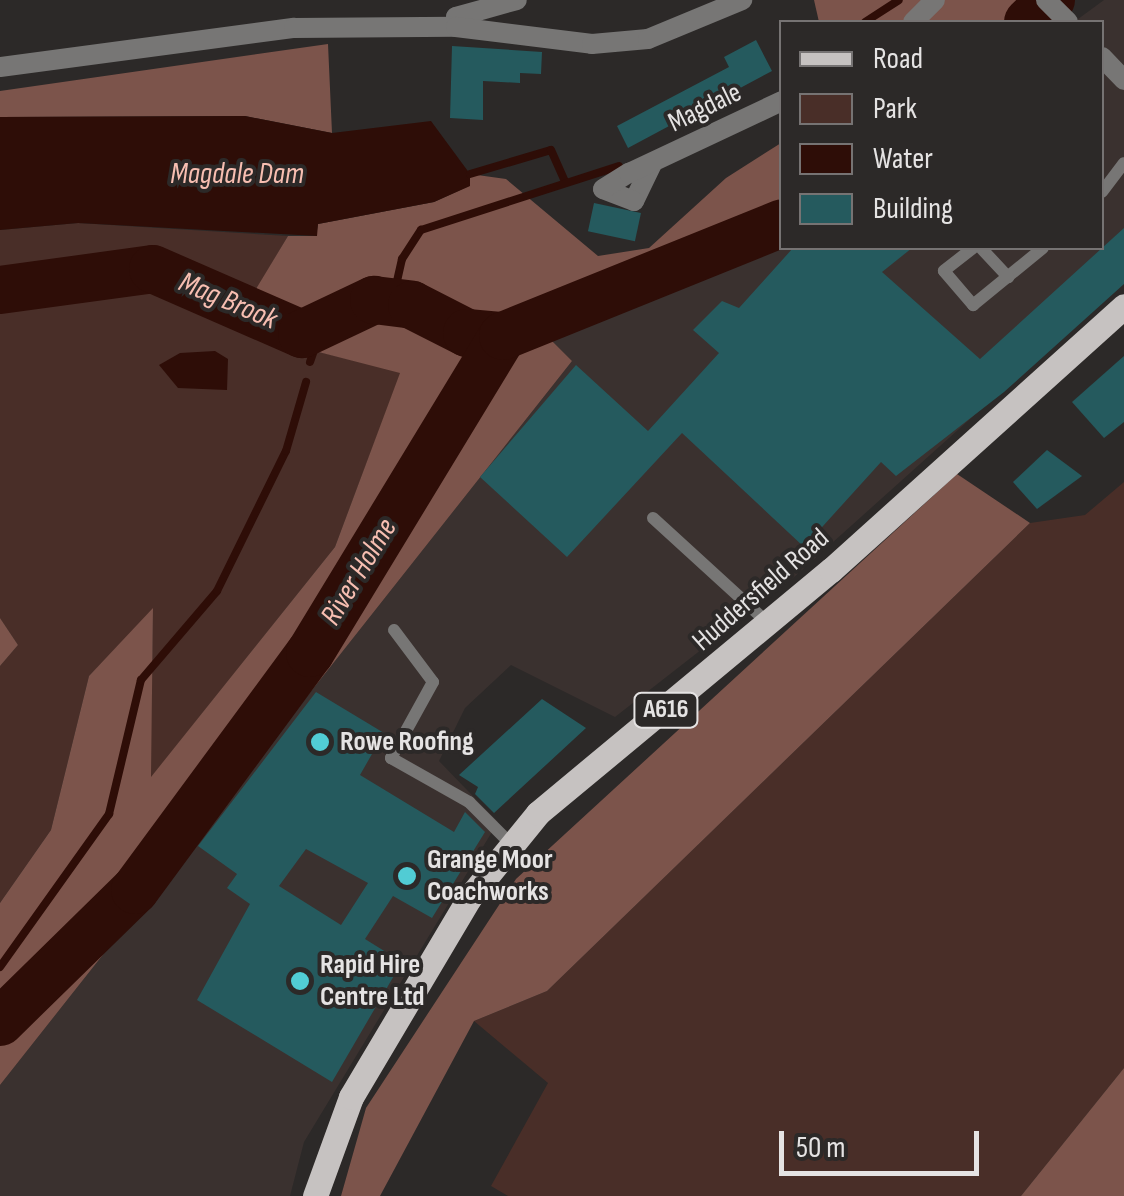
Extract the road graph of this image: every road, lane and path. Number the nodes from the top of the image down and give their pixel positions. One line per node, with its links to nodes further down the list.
1 (517, 0): 7 (street)
2 (742, 0): 7 (street)
3 (934, 0): 5 (street)
4 (1046, 0): 6 (street)
5 (915, 20)
6 (1066, 20)
7 (456, 28): 9 (street)
8 (1104, 59): 10 (street)
9 (0, 66)
10 (1124, 80)
11 (779, 103): 13 (street, Magdale)
12 (1124, 162): 14 (lane)
13 (652, 164)
14 (1104, 189)
15 (970, 250): 18 (lane)
16 (984, 250): 18 (lane)
17 (1040, 250): 18 (lane)
18 (1008, 277)
19 (1124, 306): 21 (main road, Huddersfield Road / A616)
20 (653, 518): 21 (lane)
21 (768, 623): 23 (main road, Huddersfield Road / A616)
22 (394, 630): 23 (lane)
23 (512, 845): 24 (main road, Huddersfield Road / A616)
24 (315, 1196)

